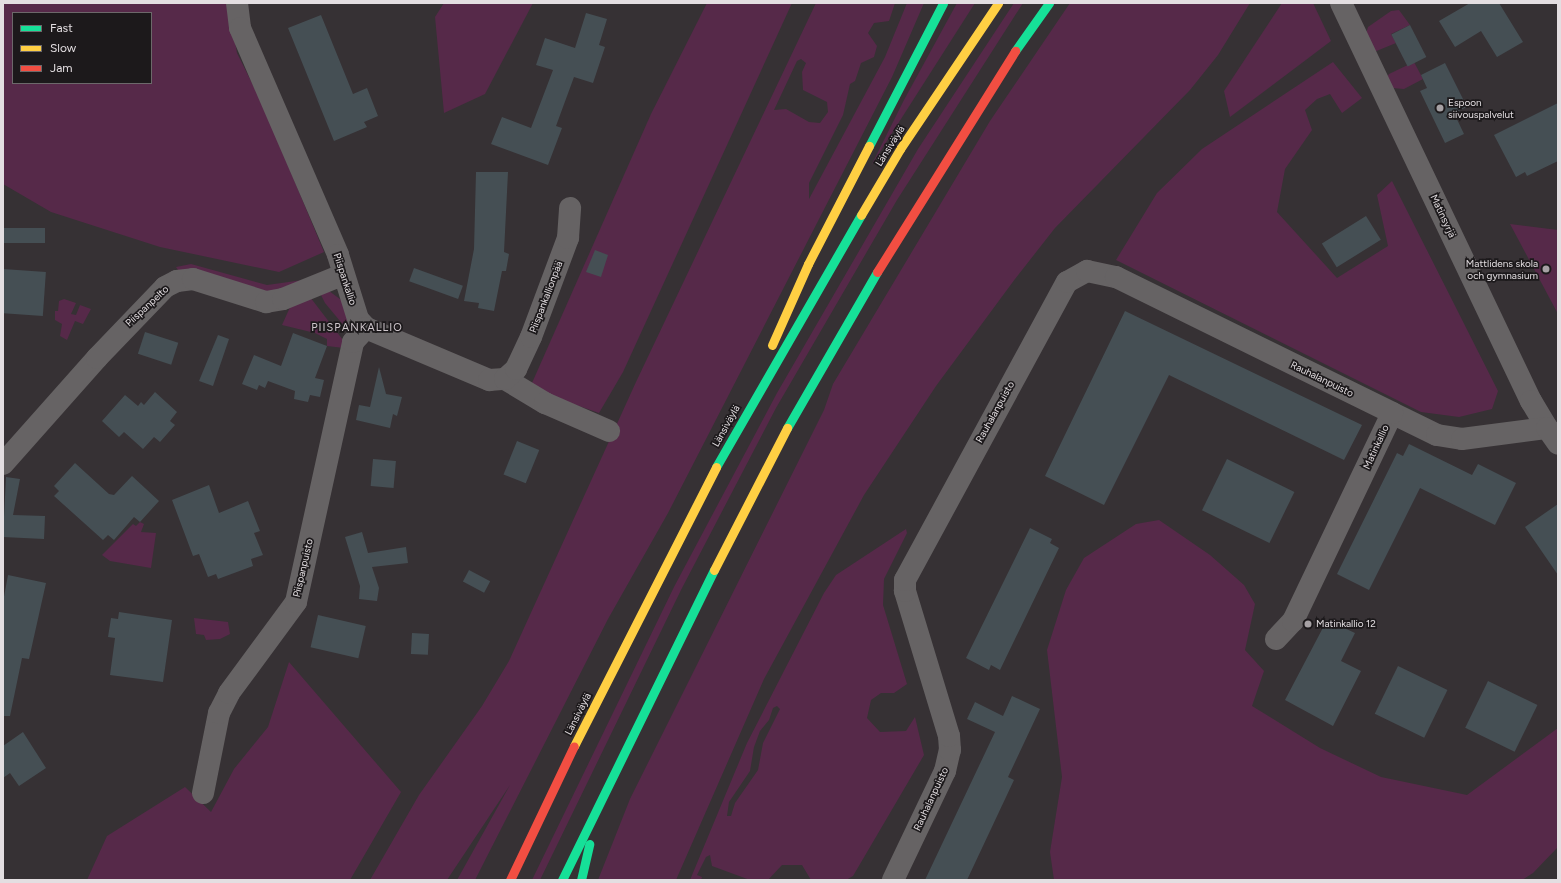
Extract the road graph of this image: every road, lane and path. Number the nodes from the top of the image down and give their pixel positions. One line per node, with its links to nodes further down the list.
1 (237, 3): 7 (street, Piispankallio)
2 (943, 3): 11 (highway)
3 (998, 3): 11 (highway, Länsiväylä)
4 (1049, 3): 18 (highway)
5 (1341, 3): 13 (street, Matinsyrjä)
6 (570, 208): 9 (street, Piispankallionpää)
7 (342, 275): 8 (street, Piispankallio); 14 (street, Piispanpelto)
8 (366, 328): 9 (street); 17 (street, Piispanpuisto)
9 (505, 379): 12 (street)
10 (1392, 413): 13 (street, Matinkallio); 15 (street, Matinkallio); 23 (street, Rauhalanpuisto)
11 (735, 430): 16 (highway, Länsiväylä)
12 (609, 431)
13 (1553, 436)
14 (3, 464)
15 (1276, 639)
16 (567, 759): 19 (highway); 20 (highway, Länsiväylä)
17 (203, 793)
18 (597, 808): 21 (highway); 22 (highway)
19 (514, 846)
20 (510, 880)
21 (562, 880)
22 (581, 880)
23 (893, 880)

